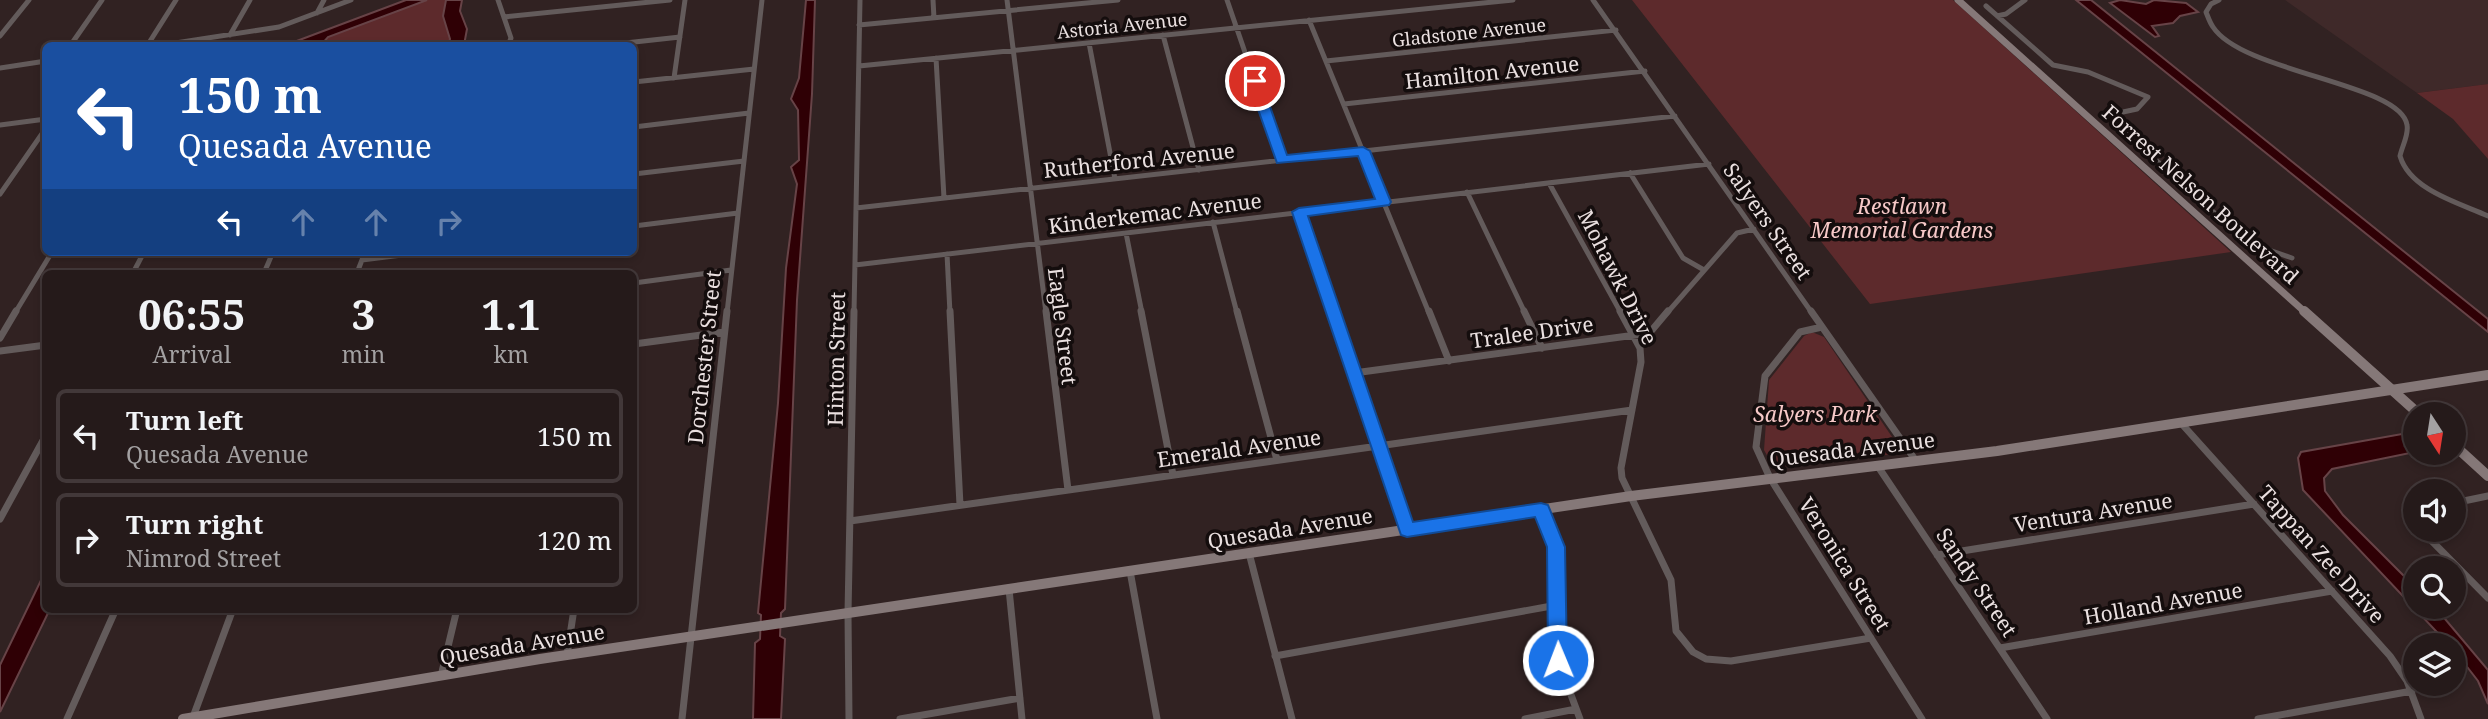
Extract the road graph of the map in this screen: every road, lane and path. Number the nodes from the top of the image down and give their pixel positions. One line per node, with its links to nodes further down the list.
1 (29, 0): 34 (street)
2 (102, 0): 36 (street)
3 (176, 0): 37 (street)
4 (250, 0): 32 (street)
5 (324, 0): 24 (street)
6 (351, 0): 24 (street)
7 (498, 0): 26 (street)
8 (670, 0): 26 (street)
9 (685, 0): 35 (street)
10 (762, 0): 48 (street, Dorchester Street)
11 (860, 0): 29 (street, Hinton Street)
12 (933, 0): 27 (street)
13 (1007, 0): 23 (street, Eagle Street)
14 (1118, 0): 23 (street)
15 (1227, 0): 30 (street)
16 (1513, 0): 21 (street, Astoria Avenue)
17 (1592, 0): 31 (street, Salyers Street)
18 (1958, 0): 104 (street, Forrest Nelson Boulevard)
19 (2025, 0): 25 (street)
20 (2219, 0): 76 (street)
21 (1502, 1): 28 (street, Astoria Avenue)
22 (1986, 6): 25 (street)
23 (1008, 11): 27 (street); 42 (street, Eagle Street)
24 (317, 13): 32 (street)
25 (1997, 16): 86 (street)
26 (504, 17): 39 (street)
27 (934, 18): 29 (street)
28 (1309, 20): 30 (street, Astoria Avenue); 44 (street)
29 (859, 25): 46 (street, Hinton Street)
30 (1237, 28): 33 (street, Astoria Avenue); 60 (street)
31 (1616, 30): 44 (street, Gladstone Avenue); 49 (street, Salyers Street)
32 (230, 35): 38 (street)
33 (1163, 35): 41 (street, Astoria Avenue); 63 (street)
34 (0, 36)
35 (680, 37): 40 (street); 50 (street)
36 (73, 42)
37 (150, 42)
38 (183, 42)
39 (510, 42)
40 (634, 42)
41 (1089, 43): 42 (street, Astoria Avenue); 66 (street)
42 (1013, 50): 43 (street, Astoria Avenue); 68 (street, Eagle Street)
43 (936, 58): 46 (street, Astoria Avenue); 71 (street)
44 (1326, 61): 52 (street)
45 (42, 62): 47 (street)
46 (859, 65): 73 (street, Hinton Street)
47 (0, 68)
48 (754, 69): 50 (street); 53 (street, Dorchester Street)
49 (1645, 71): 52 (street, Hamilton Avenue); 54 (street, Salyers Street)
50 (674, 78): 51 (street)
51 (637, 82)
52 (1343, 104): 59 (street)
53 (749, 113): 57 (street); 61 (street, Dorchester Street)
54 (1675, 116): 59 (street, Rutherford Avenue); 62 (street, Salyers Street)
55 (42, 120): 56 (street)
56 (0, 125)
57 (637, 127)
58 (42, 134): 70 (street)
59 (1363, 151): 60 (street, Rutherford Avenue); 72 (street)
60 (1282, 160): 63 (street, Rutherford Avenue)
61 (744, 161): 65 (street); 75 (street, Dorchester Street)
62 (1709, 164): 64 (street, Kinderkemac Avenue); 79 (street, Salyers Street)
63 (1199, 170): 66 (street, Rutherford Avenue)
64 (1630, 173): 67 (street, Kinderkemac Avenue); 91 (street)
65 (637, 174)
66 (1115, 179): 68 (street, Rutherford Avenue)
67 (1549, 183): 69 (street, Kinderkemac Avenue); 95 (street, Mohawk Drive)
68 (1030, 189): 71 (street, Rutherford Avenue); 81 (street, Eagle Street)
69 (1467, 192): 72 (street, Kinderkemac Avenue); 99 (street)
70 (0, 194)
71 (944, 198): 73 (street, Rutherford Avenue)
72 (1384, 202): 74 (street, Kinderkemac Avenue); 101 (street)
73 (856, 208): 88 (street, Hinton Street)
74 (1299, 212): 77 (street, Kinderkemac Avenue); 102 (street)
75 (738, 213): 78 (street); 90 (street, Dorchester Street)
76 (2488, 216)
77 (1213, 222): 80 (street, Kinderkemac Avenue); 111 (street)
78 (637, 226)
79 (1754, 229): 91 (street, Tralee Drive); 93 (street, Salyers Street)
80 (1126, 233): 81 (street, Kinderkemac Avenue); 114 (street)
81 (1037, 243): 82 (street, Kinderkemac Avenue); 117 (street, Eagle Street)
82 (947, 254): 88 (street, Kinderkemac Avenue); 122 (street)
83 (50, 256): 96 (street)
84 (364, 256): 87 (street)
85 (394, 256): 87 (street)
86 (2292, 258)
87 (362, 260): 89 (street)
88 (855, 265): 125 (street, Hinton Street)
89 (358, 270)
90 (731, 270): 92 (street); 94 (street, Dorchester Street)
91 (1704, 270): 95 (street, Tralee Drive)
92 (637, 283)
93 (1822, 327): 112 (street, Salyers Street); 116 (street, Veronica Street)
94 (724, 332): 97 (street); 140 (street, Dorchester Street)
95 (1634, 336): 99 (street, Tralee Drive); 106 (street, Mohawk Drive)
96 (0, 338)
97 (637, 344)
98 (42, 346): 100 (street)
99 (1542, 348): 101 (street, Tralee Drive)
100 (0, 351)
101 (1449, 360): 102 (street, Tralee Drive)
102 (1354, 373): 109 (street)
103 (2488, 375): 104 (street, Quesada Avenue)
104 (2394, 391): 105 (street, Forrest Nelson Boulevard); 107 (street, Quesada Avenue)
105 (2406, 402)
106 (1632, 410): 109 (street, Emerald Avenue); 118 (street, Mohawk Drive)
107 (2181, 423): 112 (street, Quesada Avenue); 121 (street, Tappan Zee Drive)
108 (42, 442): 124 (street)
109 (1379, 446): 111 (street, Emerald Avenue); 126 (street)
110 (2466, 456): 115 (street)
111 (1277, 460): 114 (street, Emerald Avenue)
112 (1916, 461): 113 (street, Quesada Avenue)
113 (1877, 465): 116 (street, Quesada Avenue); 129 (street, Sandy Street)
114 (1173, 475): 117 (street, Emerald Avenue)
115 (2488, 476)
116 (1770, 478): 118 (street, Quesada Avenue); 141 (street, Veronica Street)
117 (1068, 490): 122 (street, Emerald Avenue)
118 (1631, 496): 123 (street, Quesada Avenue); 141 (street, Mohawk Drive)
119 (2488, 496): 120 (street)
120 (2466, 501)
121 (2254, 504): 129 (street, Ventura Avenue); 132 (street, Tappan Zee Drive)
122 (960, 505): 125 (street, Emerald Avenue)
123 (1541, 509): 126 (street, Quesada Avenue); 134 (street)
124 (0, 519)
125 (850, 521): 139 (street, Hinton Street)
126 (1407, 530): 128 (street, Quesada Avenue)
127 (2433, 542): 133 (street)
128 (1249, 553): 130 (street, Quesada Avenue); 144 (street)
129 (1937, 555): 142 (street, Sandy Street)
130 (1130, 571): 131 (street, Quesada Avenue); 157 (street)
131 (1009, 589): 139 (street, Quesada Avenue); 149 (street)
132 (2332, 591): 142 (street, Holland Avenue); 146 (street, Tappan Zee Drive)
133 (2486, 594)
134 (1557, 605): 144 (street); 150 (street)
135 (114, 613): 152 (street)
136 (231, 613): 151 (street)
137 (456, 613): 145 (street)
138 (573, 613): 143 (street)
139 (848, 613): 140 (street, Quesada Avenue); 154 (street, Hinton Street)
140 (689, 637): 143 (street, Quesada Avenue); 153 (street, Dorchester Street)
141 (1871, 638): 161 (street, Veronica Street)
142 (2000, 648): 162 (street, Sandy Street)
143 (567, 656): 145 (street, Quesada Avenue)
144 (1275, 656): 158 (street)
145 (441, 676): 151 (street, Quesada Avenue)
146 (2403, 677)
147 (2403, 693): 163 (street)
148 (2414, 696): 164 (street, Tappan Zee Drive)
149 (1020, 698): 155 (street); 156 (street)
150 (1576, 709): 159 (street); 160 (street)
151 (188, 718)
152 (67, 719)
153 (682, 719)
154 (849, 719)
155 (900, 719)
156 (1022, 719)
157 (1157, 719)
158 (1292, 719)
159 (1525, 719)
160 (1580, 719)
161 (1922, 719)
162 (2047, 719)
163 (2258, 719)
164 (2421, 719)

